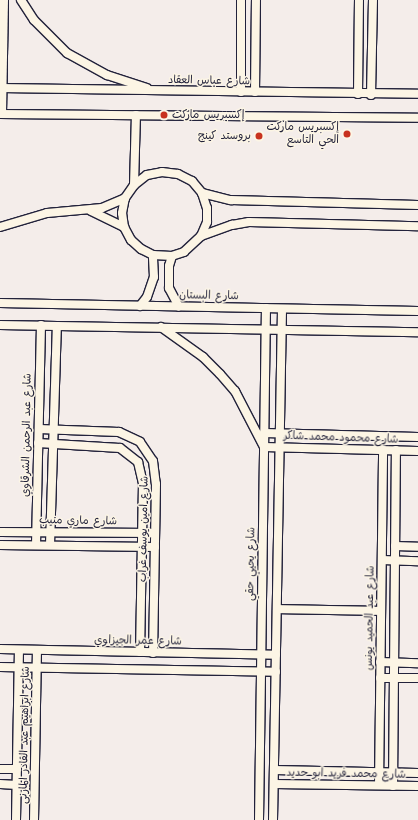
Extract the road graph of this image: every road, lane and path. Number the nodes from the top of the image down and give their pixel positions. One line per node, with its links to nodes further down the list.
1 (4, 0): 7 (street)
2 (21, 0): 8 (street)
3 (241, 0): 9 (street)
4 (256, 0): 10 (street)
5 (359, 0): 11 (street)
6 (373, 0): 13 (street)
7 (1, 88): 8 (street, شارع عباس العقاد); 14 (street)
8 (156, 91): 9 (street, شارع عباس العقاد)
9 (240, 92): 10 (street, شارع عباس العقاد)
10 (255, 92): 11 (street, شارع عباس العقاد)
11 (358, 94): 13 (street, شارع عباس العقاد)
12 (418, 94): 13 (street, شارع عباس العقاد)
13 (371, 95)
14 (1, 114): 15 (street)
15 (136, 115): 16 (street); 17 (street)
16 (418, 118)
17 (134, 185): 18 (street); 19 (street)
18 (202, 194): 20 (street); 25 (street)
19 (125, 198): 21 (street); 24 (street)
20 (418, 206)
21 (90, 210): 23 (street); 24 (street)
22 (418, 226): 25 (street)
23 (0, 227)
24 (124, 228): 26 (street)
25 (201, 236): 27 (street)
26 (153, 255): 27 (street); 29 (street)
27 (172, 256): 30 (street)
28 (0, 303): 29 (street, شارع البستان)
29 (140, 306): 30 (street, شارع البستان)
30 (179, 307): 31 (street, شارع البستان)
31 (266, 308): 32 (street, شارع البستان); 38 (street, شارع يحيي حقي)
32 (282, 309): 33 (street, شارع البستان); 39 (street)
33 (418, 312)
34 (0, 325): 35 (street)
35 (41, 325): 36 (street); 41 (street, شارع عبد الرحمن الشرقاوي)
36 (57, 326): 37 (street); 42 (street)
37 (161, 327): 38 (street); 48 (street)
38 (266, 329): 39 (street); 43 (street, شارع يحيي حقي)
39 (282, 329): 40 (street); 44 (street)
40 (418, 332)
41 (39, 429): 42 (street, شارع امين يوسف غراب); 46 (street, شارع عبد الرحمن الشرقاوي)
42 (54, 429): 47 (street); 57 (street, شارع امين يوسف غراب)
43 (264, 433): 44 (street, شارع محمود محمد شاكر); 48 (street, شارع يحيي حقي)
44 (280, 433): 45 (street, شارع محمود محمد شاكر); 49 (street)
45 (418, 437)
46 (38, 443): 47 (street, شارع امين يوسف غراب); 54 (street, شارع عبد الرحمن الشرقاوي)
47 (53, 444): 55 (street); 56 (street, شارع امين يوسف غراب)
48 (264, 447): 49 (street, شارع محمود محمد شاكر); 75 (street, شارع يحيي حقي)
49 (280, 447): 50 (street, شارع محمود محمد شاكر); 68 (street)
50 (383, 450): 51 (street, شارع محمود محمد شاكر); 65 (street, شارع عبد الحميد يونس)
51 (396, 450): 52 (street, شارع محمود محمد شاكر); 61 (street)
52 (418, 451)
53 (0, 532): 54 (street, شارع ماري منيب)
54 (36, 532): 55 (street, شارع ماري منيب); 59 (street, شارع عبد الرحمن الشرقاوي)
55 (50, 532): 56 (street, شارع ماري منيب); 60 (street)
56 (142, 533): 57 (street, شارع ماري منيب); 62 (street, شارع امين يوسف غراب)
57 (156, 533): 63 (street, شارع امين يوسف غراب)
58 (0, 545): 59 (street)
59 (36, 545): 60 (street)
60 (50, 546): 62 (street)
61 (395, 546): 64 (street); 66 (street)
62 (142, 547): 63 (street); 73 (street, شارع امين يوسف غراب)
63 (155, 547): 74 (street, شارع امين يوسف غراب)
64 (418, 547)
65 (382, 560): 66 (street); 69 (street, شارع عبد الحميد يونس)
66 (395, 560): 67 (street); 78 (street)
67 (418, 561)
68 (277, 609): 69 (street); 76 (street)
69 (381, 611): 77 (street, شارع عبد الحميد يونس)
70 (0, 649): 71 (street, شارع عمر الجيزاوي)
71 (19, 650): 72 (street, شارع عمر الجيزاوي); 81 (street, شارع ابراهيم عبد القادر المازنى)
72 (37, 650): 73 (street, شارع عمر الجيزاوي); 82 (street, شارع ابراهيم عبد القادر المازنى)
73 (140, 652): 74 (street, شارع عمر الجيزاوي)
74 (153, 653): 75 (street, شارع عمر الجيزاوي)
75 (261, 655): 76 (street, شارع عمر الجيزاوي); 83 (street, شارع يحيي حقي)
76 (276, 655): 84 (street)
77 (380, 662): 78 (street); 85 (street, شارع عبد الحميد يونس)
78 (394, 662): 79 (street); 86 (street)
79 (418, 663)
80 (0, 667): 81 (street)
81 (19, 667): 82 (street); 89 (street, شارع ابراهيم عبد القادر المازنى)
82 (36, 668): 83 (street); 101 (street, شارع ابراهيم عبد القادر المازنى)
83 (261, 672): 84 (street); 102 (street, شارع يحيي حقي)
84 (276, 672): 90 (street)
85 (380, 678): 86 (street); 91 (street, شارع عبد الحميد يونس)
86 (394, 678): 87 (street); 92 (street)
87 (418, 678)
88 (0, 769): 89 (street)
89 (17, 769): 95 (street, شارع ابراهيم عبد القادر المازنى)
90 (274, 770): 91 (street, شارع محمد فريد ابو حديد); 96 (street)
91 (379, 772): 92 (street, شارع محمد فريد ابو حديد); 97 (street, شارع عبد الحميد يونس)
92 (393, 773): 93 (street, شارع محمد فريد ابو حديد); 98 (street)
93 (418, 773)
94 (0, 784): 95 (street)
95 (17, 784): 100 (street, شارع ابراهيم عبد القادر المازنى)
96 (274, 784): 97 (street, شارع محمد فريد ابو حديد); 103 (street)
97 (379, 785): 98 (street, شارع محمد فريد ابو حديد)
98 (393, 786): 99 (street, شارع محمد فريد ابو حديد)
99 (418, 786)
100 (16, 820)
101 (34, 820)
102 (259, 820)
103 (273, 820)

